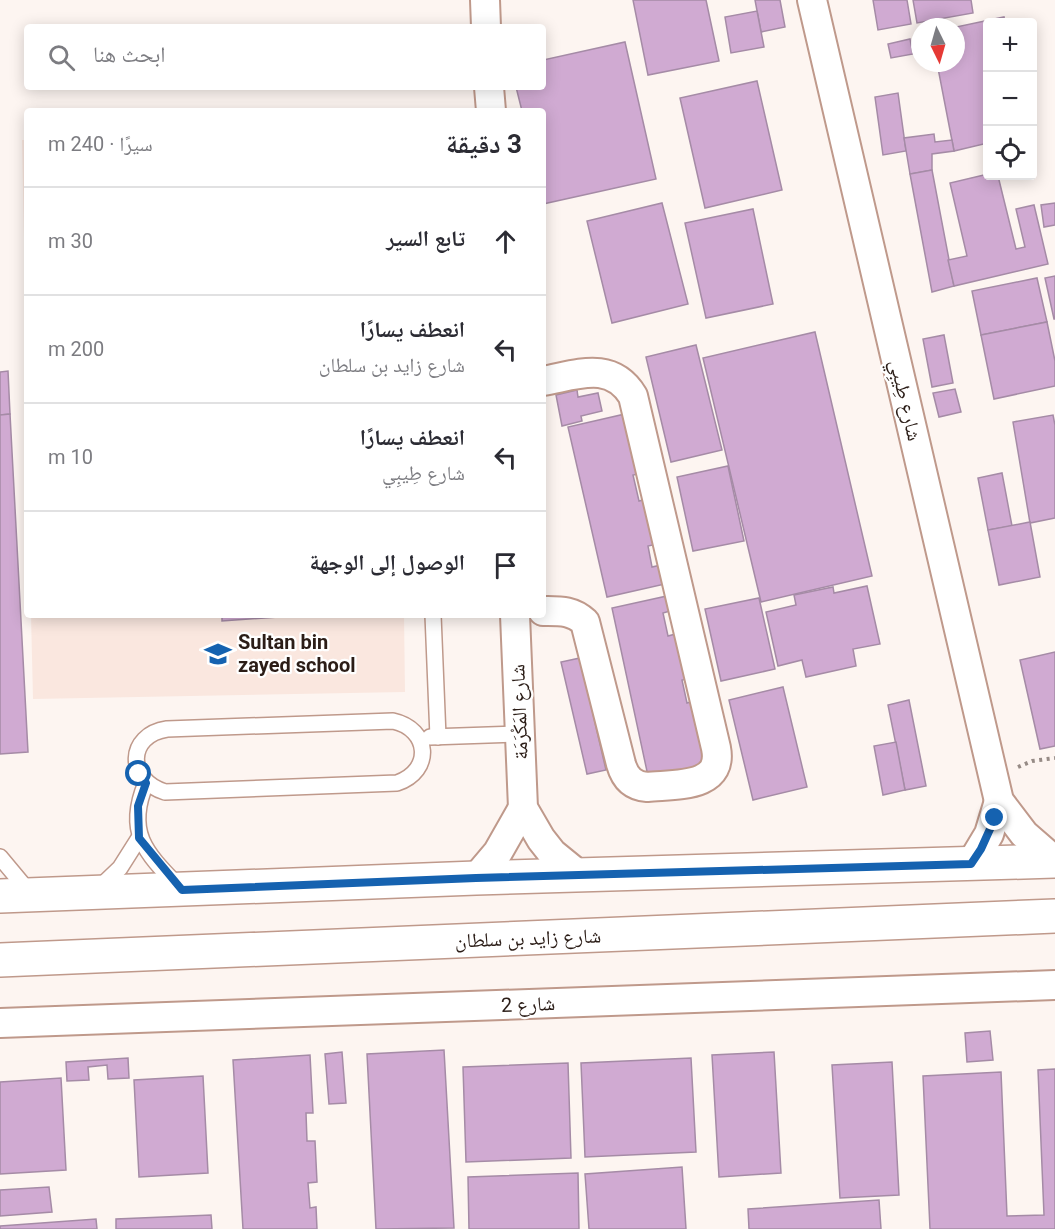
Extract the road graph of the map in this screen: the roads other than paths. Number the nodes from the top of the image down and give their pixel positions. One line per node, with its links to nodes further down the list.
1 (485, 0): 3 (street)
2 (812, 0): 14 (street, شارع طِيبِي)
3 (486, 24)
4 (489, 90): 5 (street)
5 (491, 108)
6 (546, 380): 7 (street)
7 (546, 611)
8 (433, 618): 12 (lane)
9 (515, 618): 10 (street, شارع المَكْرَمَة)
10 (520, 734): 12 (lane); 15 (street, شارع المَكْرَمَة)
11 (419, 737): 12 (lane); 13 (lane); 13 (lane)
12 (438, 737)
13 (146, 783): 16 (lane)
14 (997, 791): 18 (street, شارع طِيبِي); 19 (street)
15 (523, 808): 20 (street, شارع المَكْرَمَة); 21 (street)
16 (139, 838): 22 (lane); 23 (lane)
17 (0, 857): 24 (lane)
18 (1055, 861): 19 (main road)
19 (971, 864): 20 (main road)
20 (579, 875): 21 (main road)
21 (476, 878): 22 (main road)
22 (182, 890): 23 (main road)
23 (94, 893): 24 (main road)
24 (32, 895): 25 (main road)
25 (0, 896)
26 (1055, 916): 27 (main road, شارع زايد بن سلطان)
27 (0, 960)
28 (1055, 985): 29 (street, شارع 2)
29 (0, 1023)

